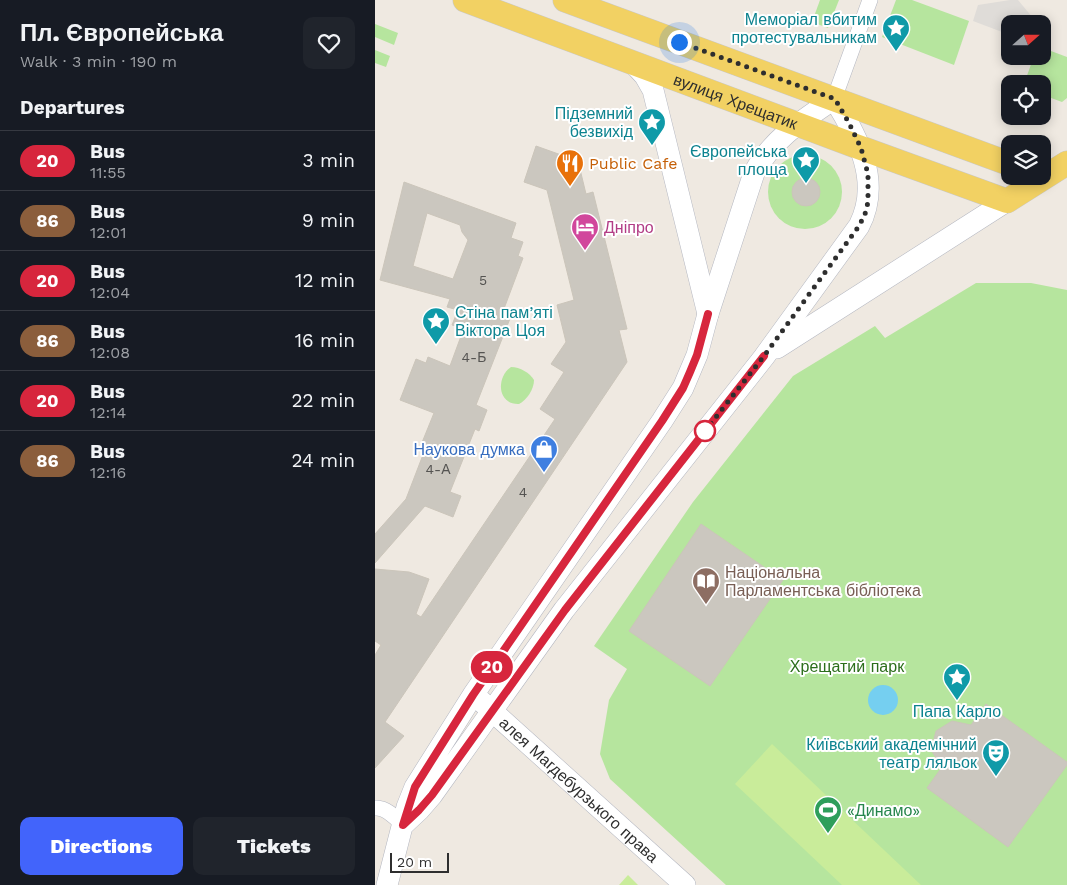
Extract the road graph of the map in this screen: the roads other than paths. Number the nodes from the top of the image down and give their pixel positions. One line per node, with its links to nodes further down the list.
1 (465, 0): 4 (main road, вулиця Хрещатик)
2 (565, 0): 5 (main road)
3 (870, 0): 5 (street)
4 (633, 63): 6 (main road, вулиця Хрещатик); 13 (main road)
5 (835, 99): 6 (main road); 7 (main road); 8 (main road)
6 (797, 124): 7 (main road, вулиця Хрещатик); 13 (main road)
7 (861, 148): 12 (main road, вулиця Хрещатик); 14 (main road)
8 (1001, 161)
9 (1067, 163): 10 (main road)
10 (1051, 172)
11 (1030, 185): 12 (main road)
12 (1007, 201): 14 (main road)
13 (708, 314): 15 (main road)
14 (764, 356): 16 (main road)
15 (473, 695): 16 (main road, алея Магдебурзького права); 18 (main road)
16 (492, 710): 18 (main road); 20 (main road, алея Магдебурзького права)
17 (375, 808): 18 (street)
18 (403, 825): 19 (main road)
19 (387, 885)
20 (685, 885)

